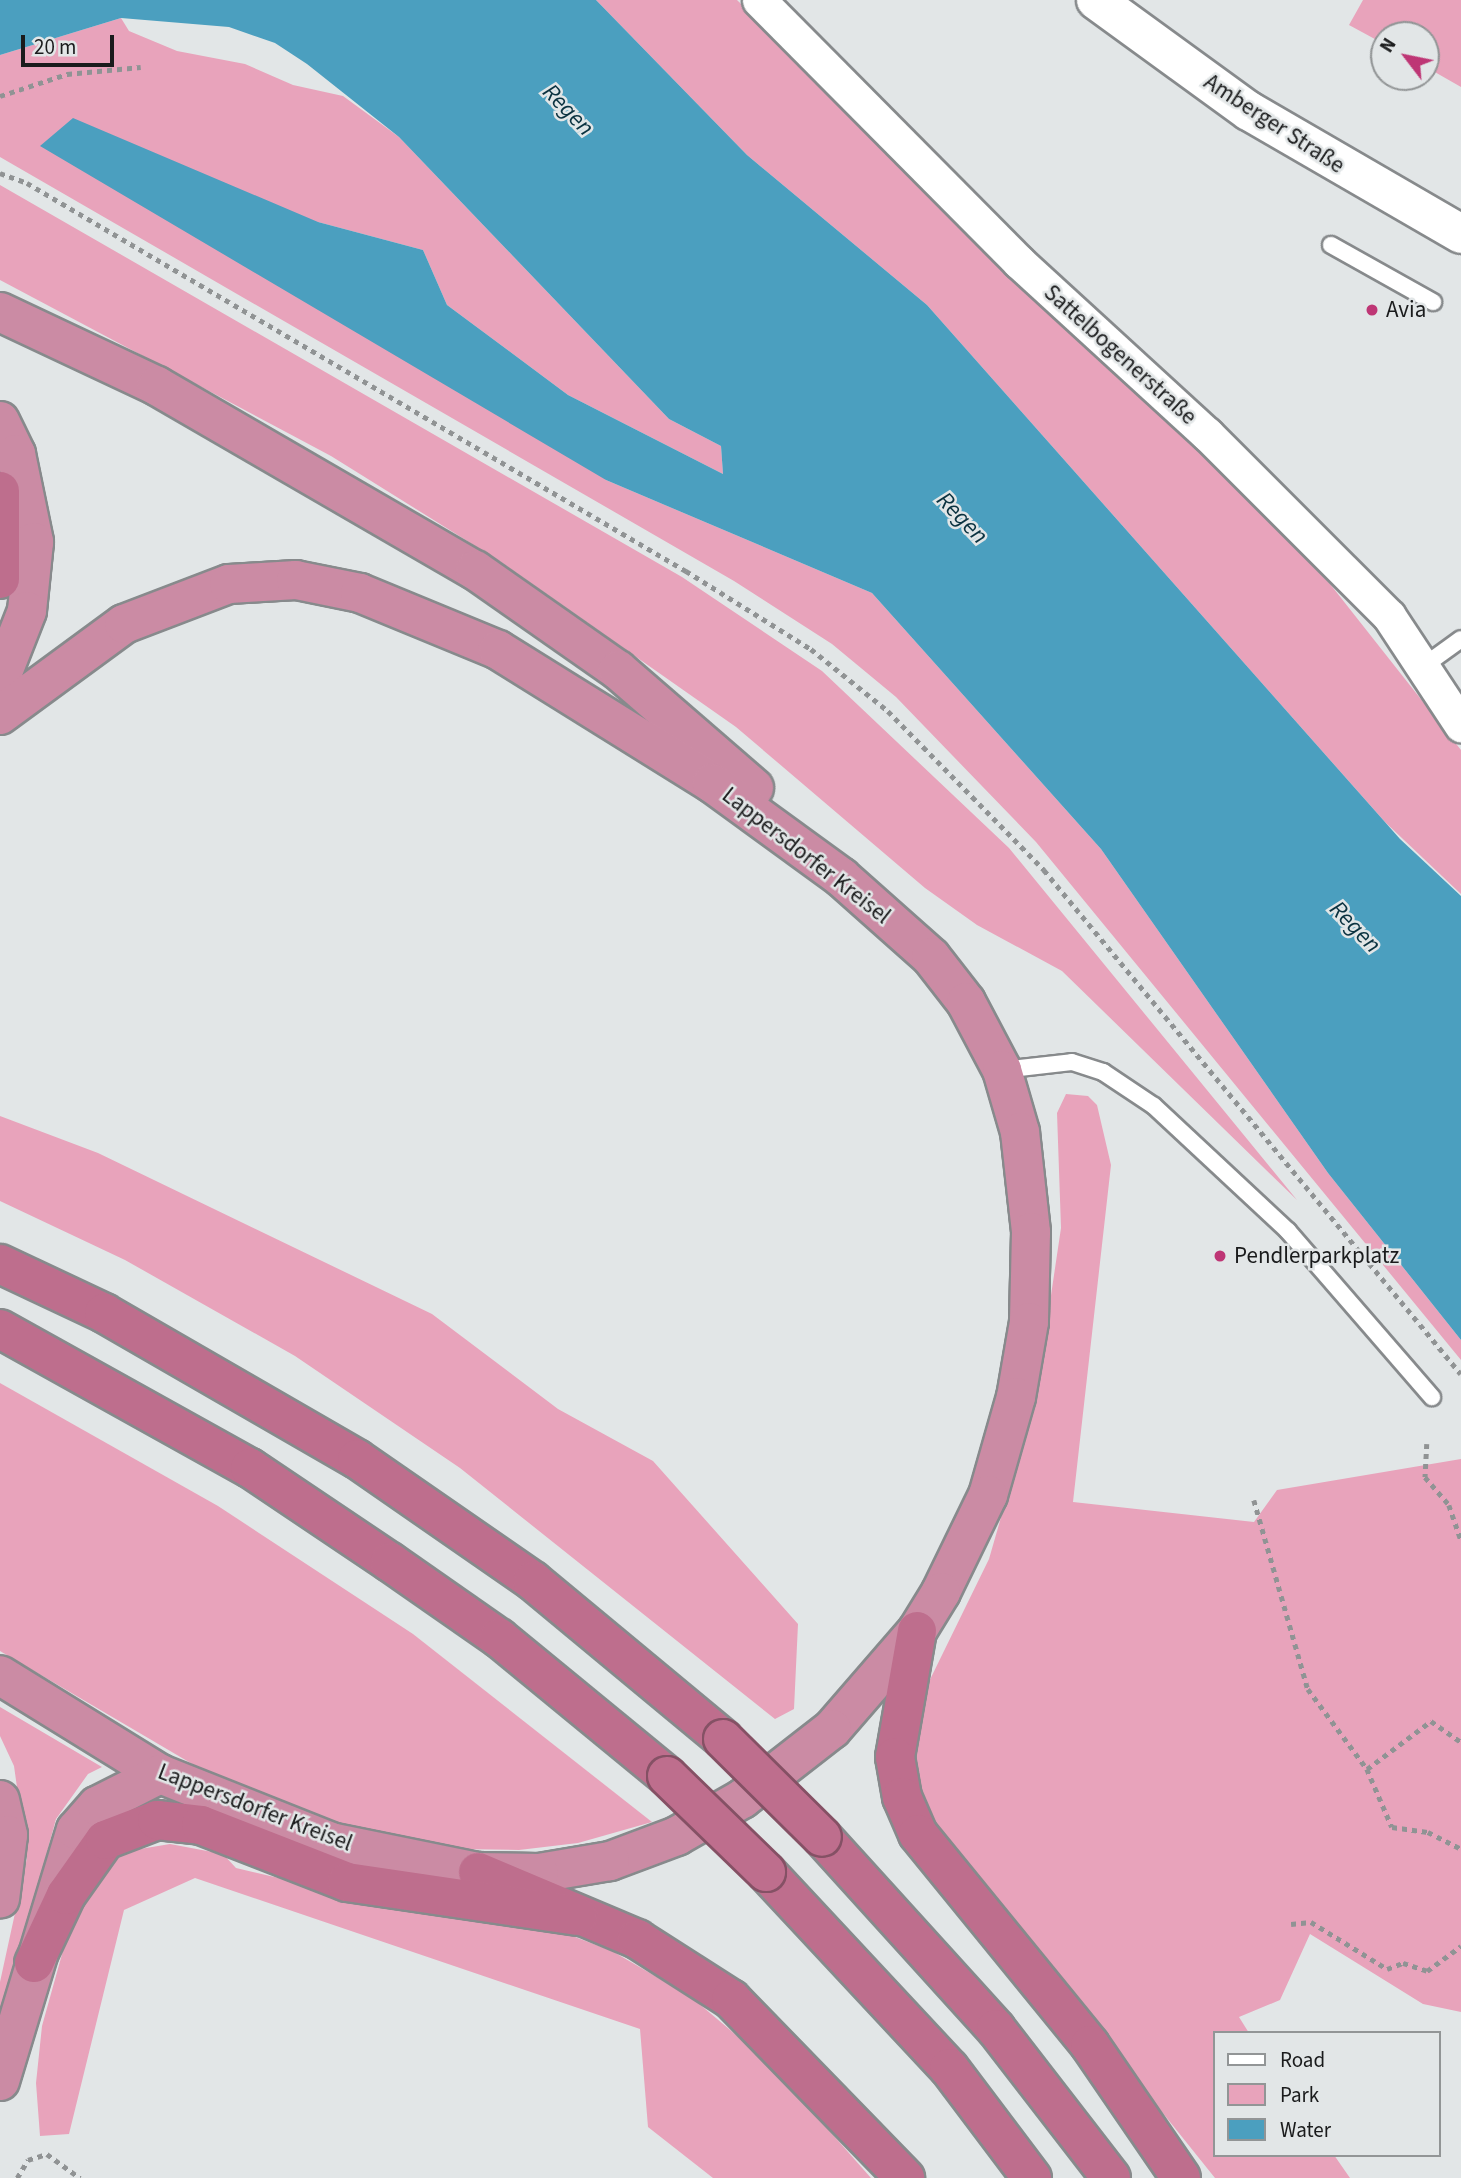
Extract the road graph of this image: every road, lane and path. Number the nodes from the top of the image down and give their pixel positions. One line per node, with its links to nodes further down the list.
1 (759, 0): 14 (street, Sattelbogenerstraße)
2 (1096, 0): 6 (main road, Amberger Straße)
3 (141, 67): 4 (path)
4 (0, 96)
5 (0, 173): 22 (path)
6 (1461, 234)
7 (1331, 245): 8 (lane)
8 (1433, 302)
9 (0, 312): 18 (highway)
10 (0, 421): 15 (highway)
11 (0, 491): 12 (highway)
12 (0, 579)
13 (1461, 639): 14 (lane)
14 (1425, 665): 17 (street, Sattelbogenerstraße)
15 (0, 680)
16 (0, 715): 18 (highway, Lappersdorfer Kreisel)
17 (1461, 725)
18 (841, 877): 19 (highway, Lappersdorfer Kreisel)
19 (1002, 1070): 23 (lane); 27 (highway, Lappersdorfer Kreisel)
20 (0, 1264): 45 (highway, bridge)
21 (0, 1329): 44 (highway, bridge)
22 (1461, 1374)
23 (1432, 1397)
24 (1427, 1444): 26 (path)
25 (1254, 1500): 30 (path)
26 (1461, 1539)
27 (917, 1631): 34 (highway, Lappersdorfer Kreisel); 46 (highway)
28 (0, 1675): 31 (highway, Lappersdorfer Kreisel)
29 (1461, 1742): 30 (path)
30 (1367, 1769): 33 (path)
31 (160, 1774): 34 (highway, Lappersdorfer Kreisel); 39 (highway)
32 (0, 1800): 35 (highway)
33 (1461, 1849)
34 (478, 1872): 36 (highway)
35 (1, 1885)
36 (578, 1916): 39 (highway); 43 (highway)
37 (1291, 1924): 38 (path)
38 (1461, 1946)
39 (34, 1963): 40 (highway)
40 (0, 2081)
41 (18, 2178): 42 (path)
42 (80, 2178)
43 (905, 2178)
44 (1032, 2178)
45 (1111, 2178)
46 (1181, 2178)

